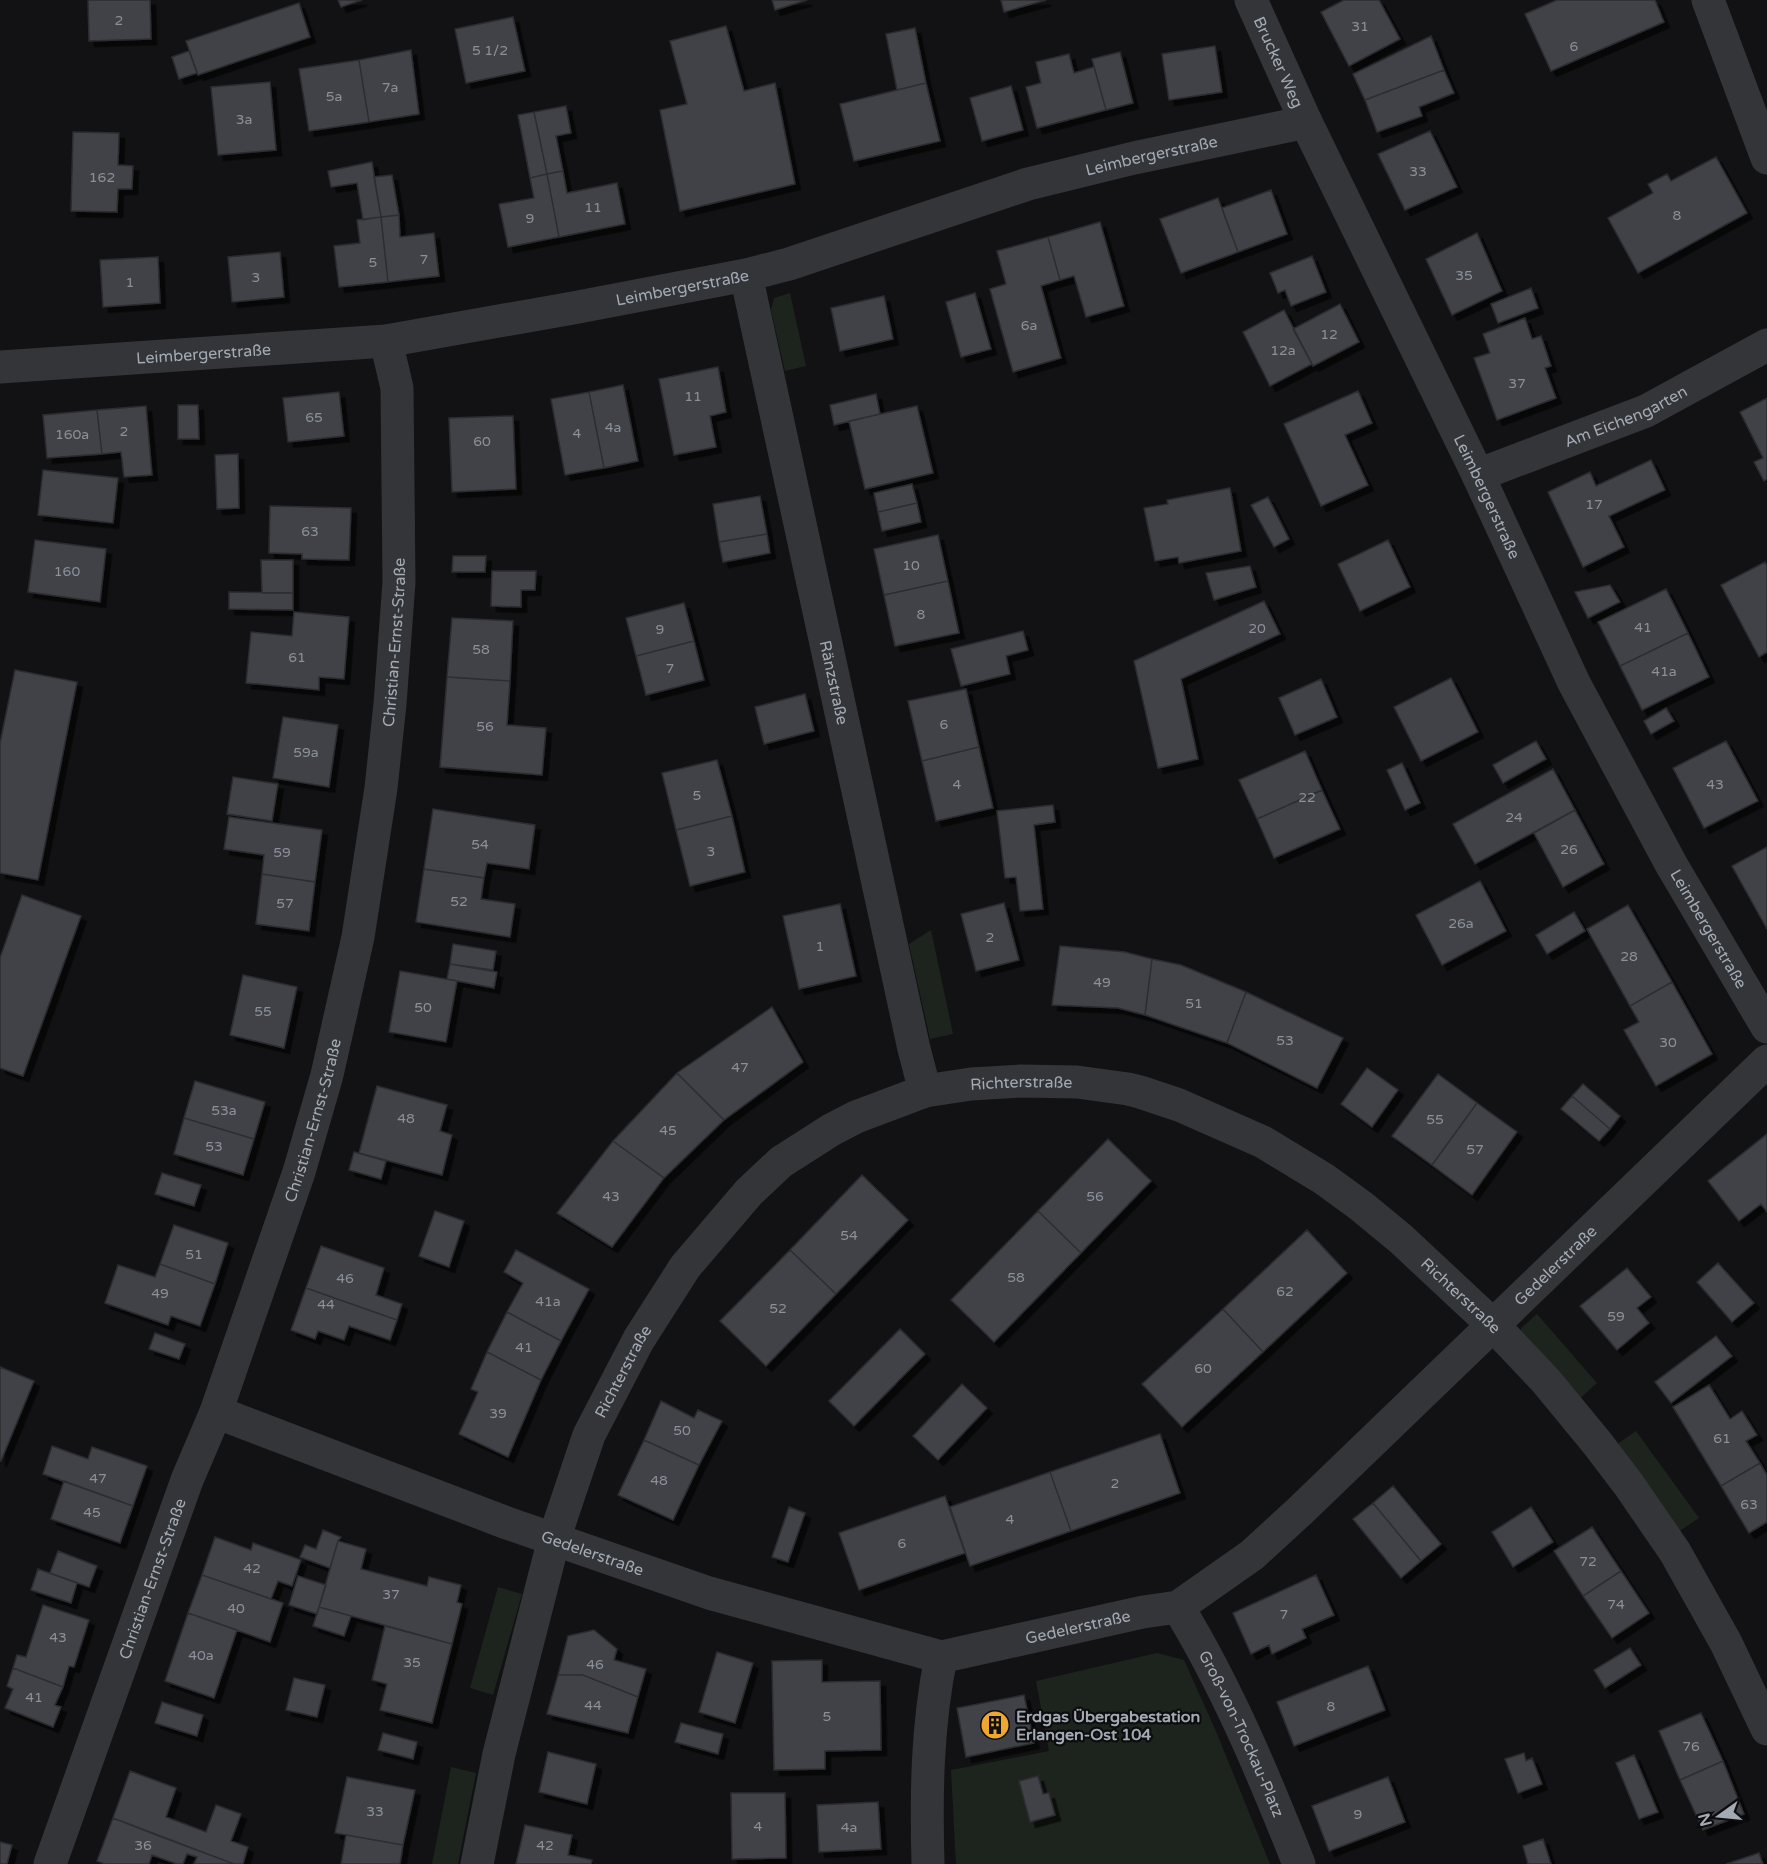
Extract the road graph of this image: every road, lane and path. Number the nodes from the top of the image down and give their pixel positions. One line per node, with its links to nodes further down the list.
1 (1251, 0): 3 (street, Brucker Weg)
2 (1708, 0): 4 (street)
3 (1306, 122): 5 (street, Leimbergerstraße); 9 (street, Leimbergerstraße)
4 (1767, 158)
5 (746, 274): 6 (street, Leimbergerstraße); 12 (street, Ränzstraße)
6 (386, 341): 8 (street, Leimbergerstraße); 14 (street, Christian-Ernst-Straße)
7 (1767, 345): 9 (street, Am Eichengarten)
8 (1, 376)
9 (1478, 475): 10 (street, Leimbergerstraße)
10 (1767, 1027)
11 (1767, 1061): 13 (street, Gedelerstraße)
12 (925, 1091): 13 (street, Richterstraße); 15 (street, Richterstraße)
13 (1493, 1325): 16 (street, Gedelerstraße); 18 (street, Richterstraße)
14 (216, 1412): 15 (street, Gedelerstraße); 19 (street, Christian-Ernst-Straße)
15 (554, 1539): 17 (street, Gedelerstraße); 20 (street, Richterstraße)
16 (1178, 1607): 17 (street, Gedelerstraße); 22 (street, Groß-von-Trockau-Platz)
17 (941, 1657): 21 (street)
18 (1767, 1730)
19 (50, 1864)
20 (477, 1864)
21 (928, 1864)
22 (1299, 1864)

